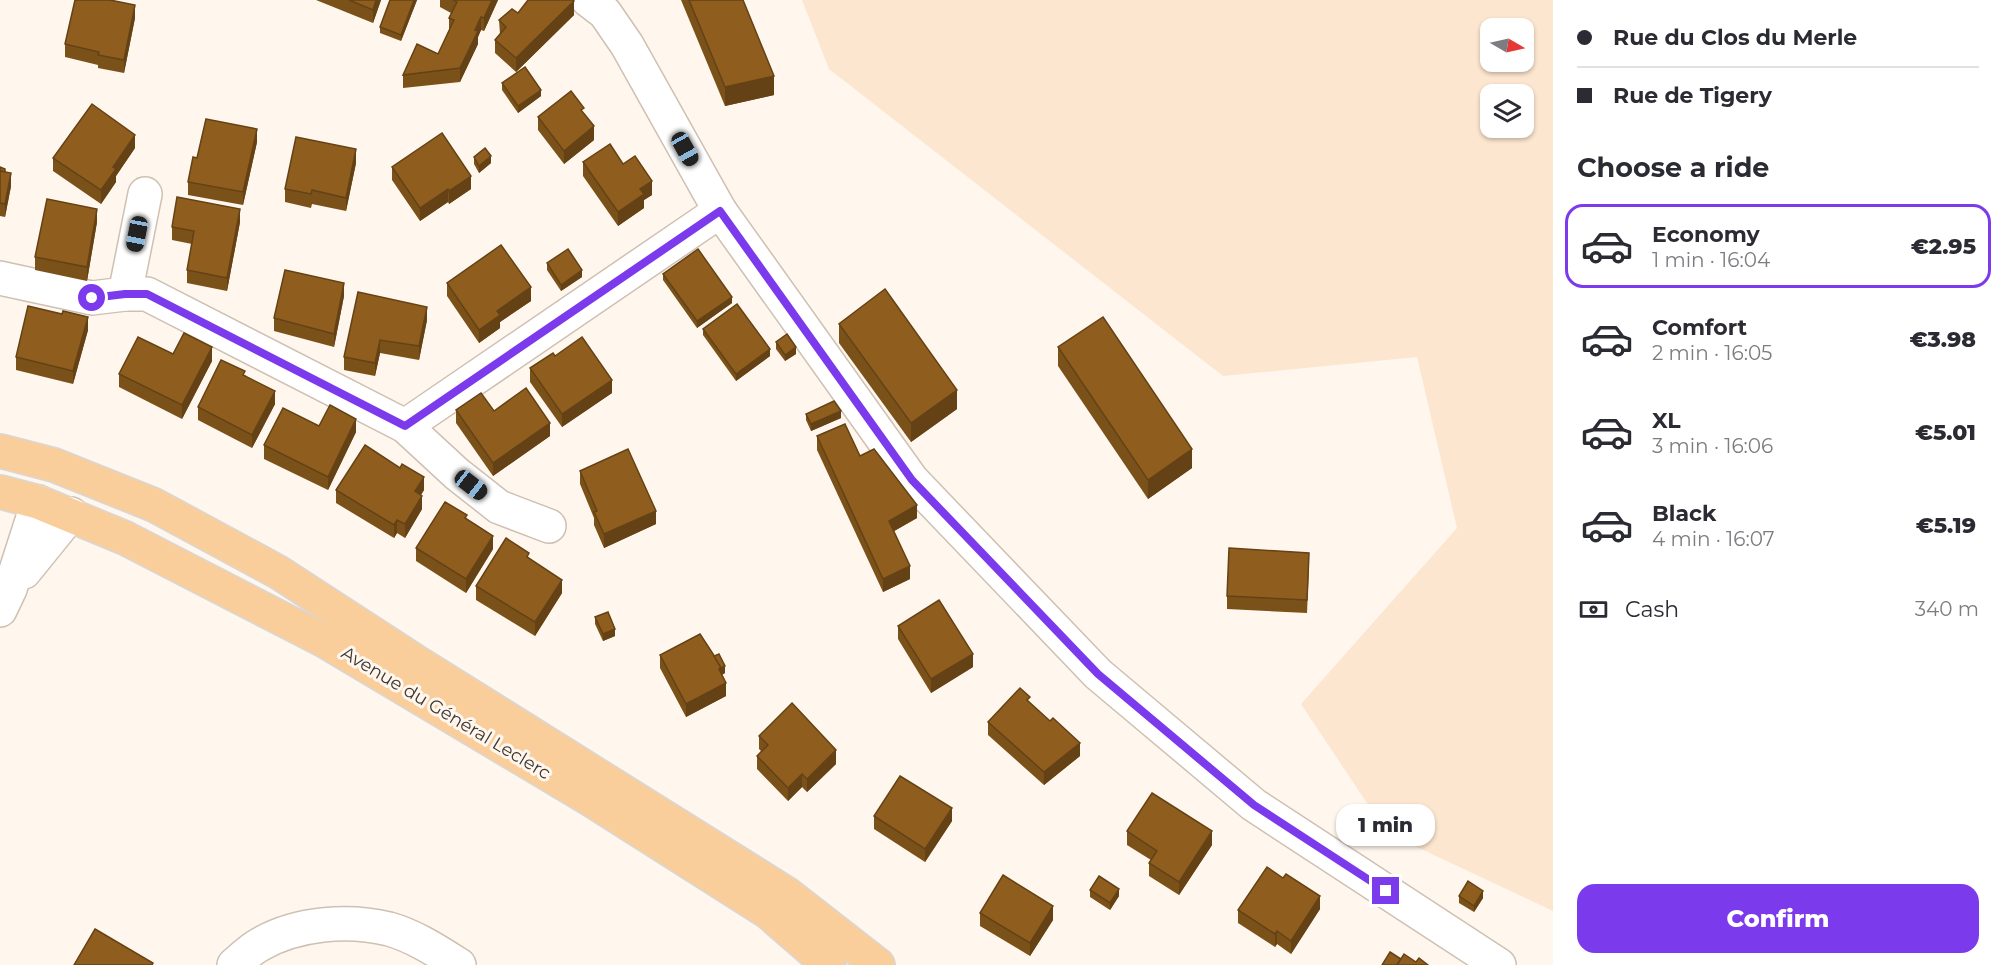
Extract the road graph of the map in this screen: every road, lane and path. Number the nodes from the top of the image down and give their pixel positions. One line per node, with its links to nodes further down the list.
1 (588, 0): 3 (street)
2 (145, 194): 5 (street)
3 (720, 211): 6 (street); 16 (street)
4 (0, 278): 5 (street)
5 (125, 294): 6 (street)
6 (405, 426): 10 (street)
7 (20, 471): 8 (main road, Avenue du Général Leclerc); 9 (main road, Avenue du Général Leclerc); 11 (street); 15 (main road, Avenue du Général Leclerc)
8 (0, 492)
9 (70, 514): 11 (street); 14 (main road, Avenue du Général Leclerc)
10 (549, 526)
11 (5, 600)
12 (234, 965): 13 (street)
13 (459, 965)
14 (829, 965)
15 (878, 965)
16 (1499, 965)

